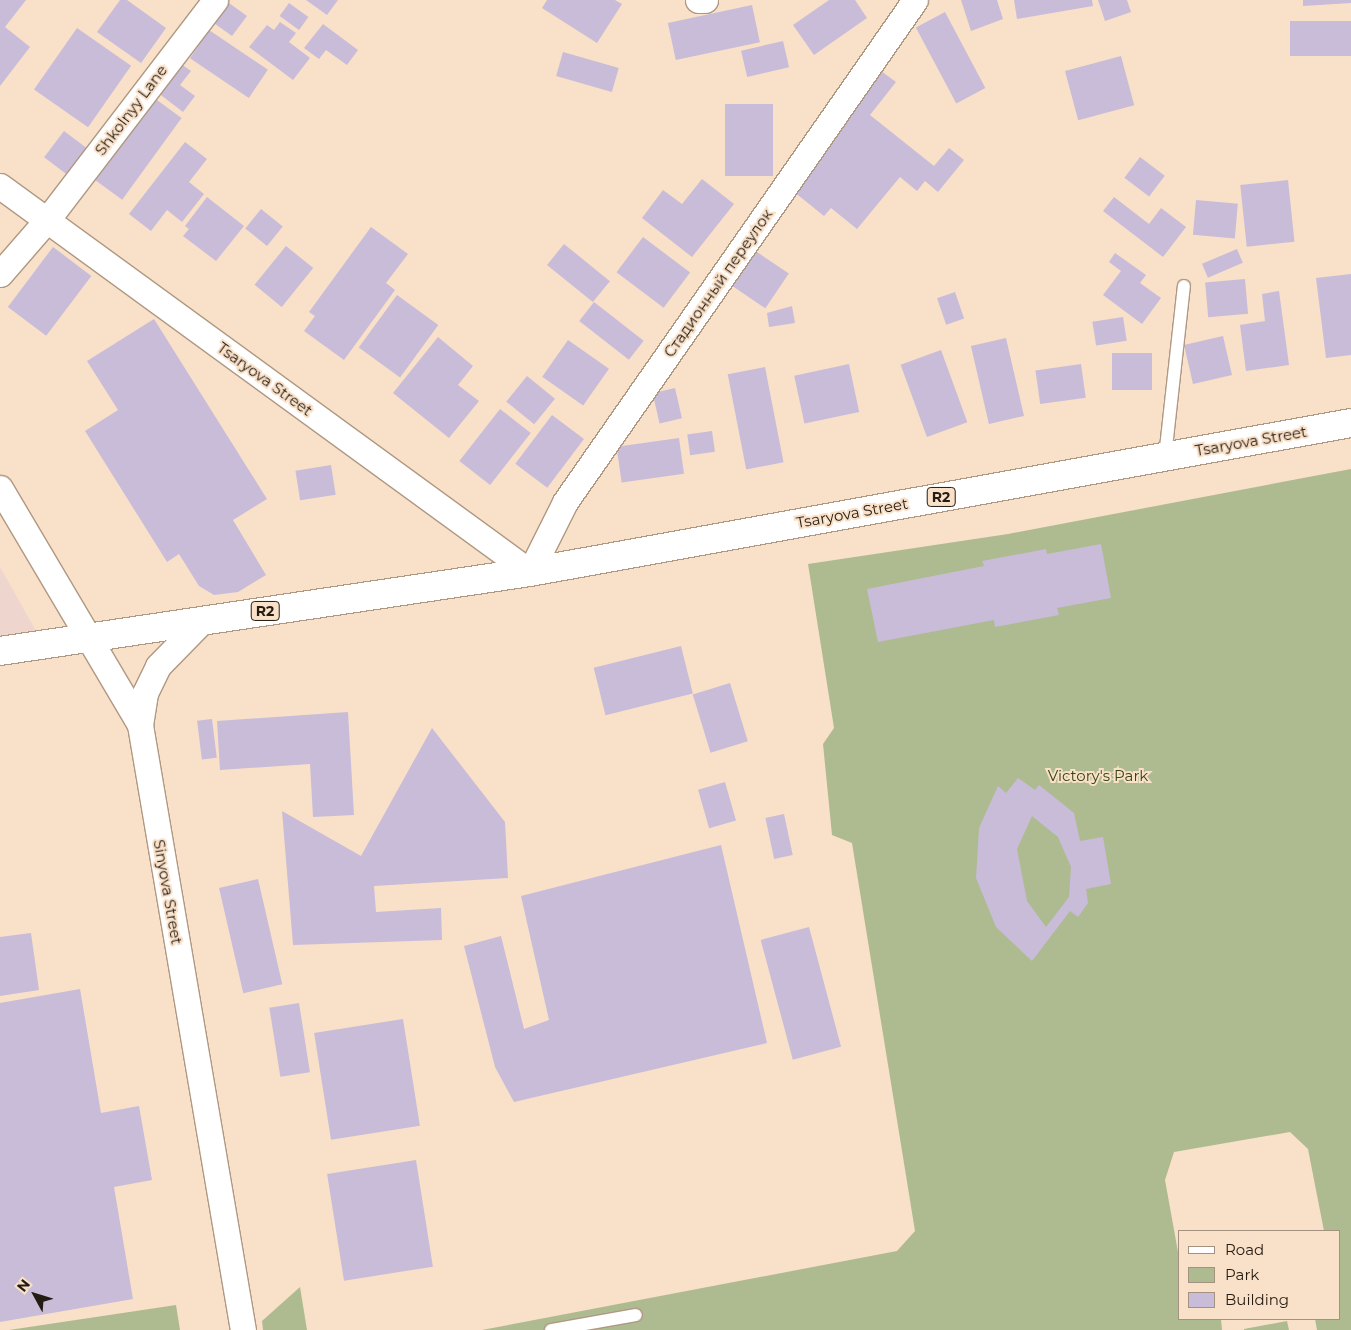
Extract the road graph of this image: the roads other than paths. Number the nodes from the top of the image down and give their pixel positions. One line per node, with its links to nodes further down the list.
1 (215, 0): 6 (street, Shkolnyy Lane)
2 (698, 0): 3 (street)
3 (705, 0)
4 (915, 0): 12 (street, Стадионный переулок)
5 (0, 186): 6 (street, Tsaryova Street)
6 (47, 220): 7 (street, Shkolnyy Lane); 12 (street, Tsaryova Street)
7 (0, 274)
8 (1184, 286): 10 (lane)
9 (1351, 423): 10 (main road, Tsaryova Street / R2)
10 (1165, 457): 12 (main road, Tsaryova Street / R2)
11 (0, 488): 14 (street, Sinyova Street)
12 (530, 572): 13 (main road, Tsaryova Street / R2)
13 (202, 621): 14 (main road, Tsaryova Street / R2); 16 (street)
14 (86, 638): 15 (main road, Tsaryova Street / R2); 16 (street, Sinyova Street)
15 (0, 650)
16 (140, 725): 18 (street, Sinyova Street)
17 (636, 1315): 19 (lane)
18 (243, 1330)
19 (551, 1330)

